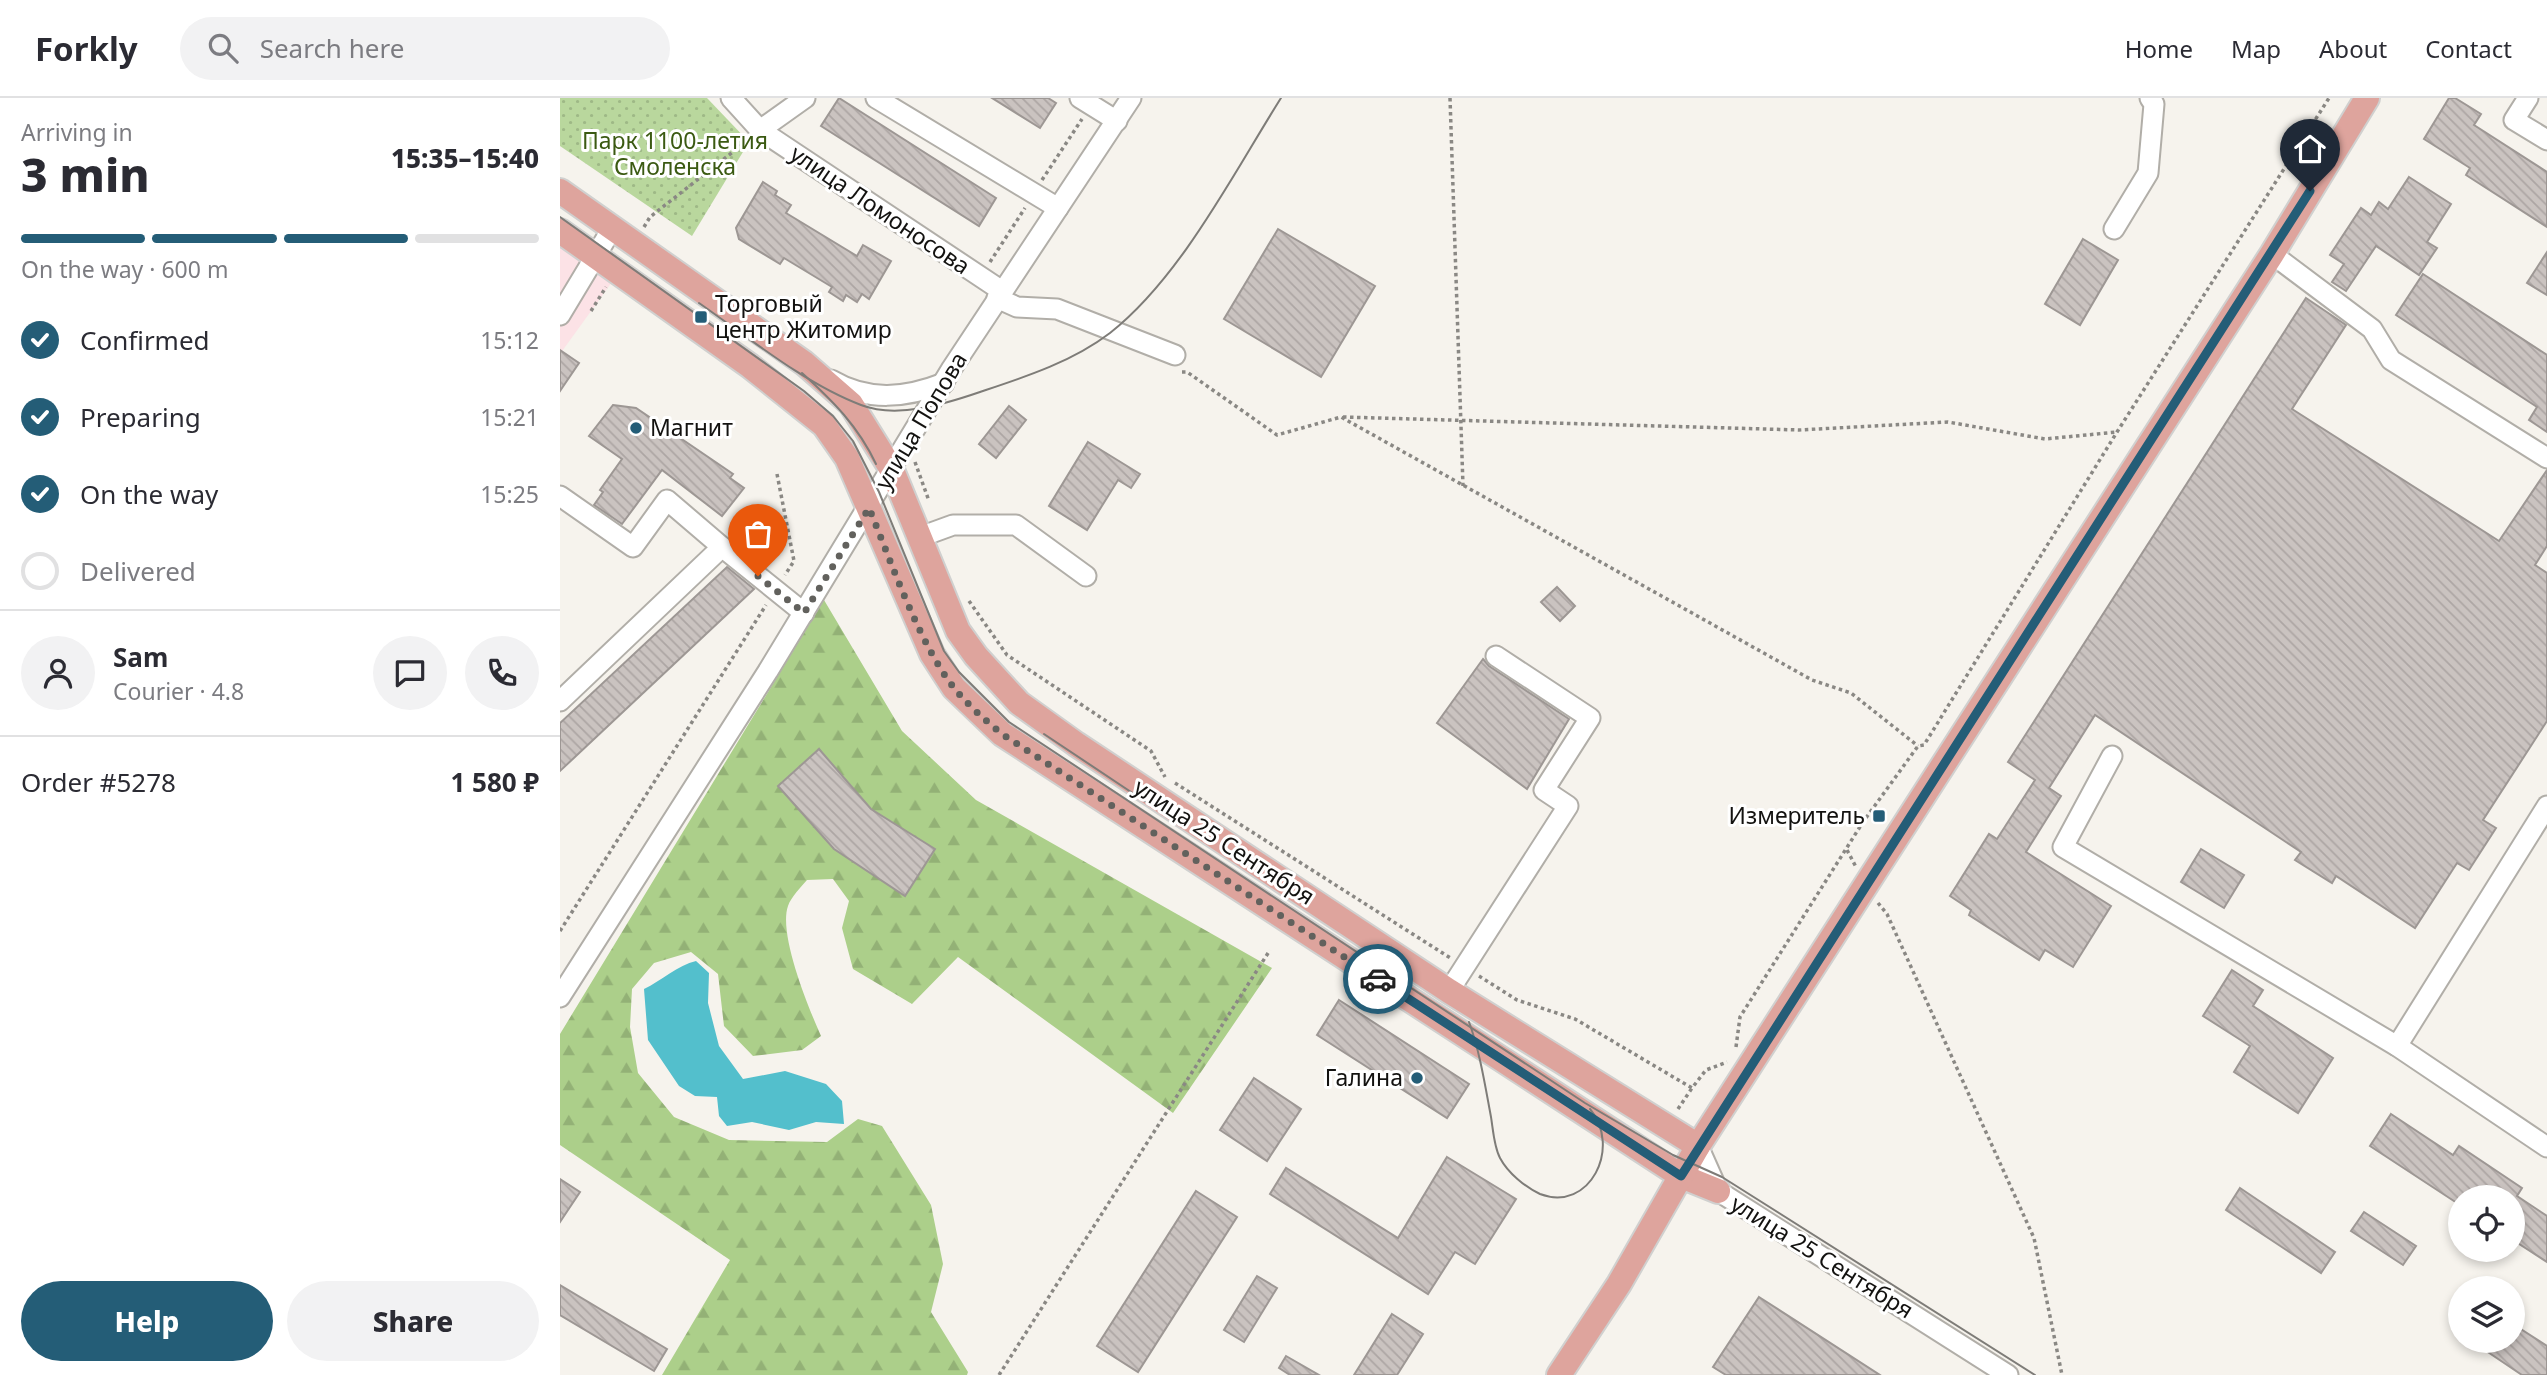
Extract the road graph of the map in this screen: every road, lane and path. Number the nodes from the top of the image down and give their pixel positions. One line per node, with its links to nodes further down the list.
1 (731, 98): 12 (street, улица Ломоносова)
2 (805, 98): 12 (street)
3 (876, 98): 15 (street)
4 (1080, 98): 11 (street)
5 (1131, 98): 11 (street, улица Попова)
6 (1450, 98): 31 (path)
7 (2150, 98): 17 (street)
8 (2329, 98): 32 (path)
9 (2367, 98): 20 (main road)
10 (2528, 98): 13 (street)
11 (1116, 121): 15 (street, улица Попова)
12 (760, 130): 19 (path); 24 (street, улица Ломоносова)
13 (2547, 140)
14 (560, 191): 16 (main road, улица 25 Сентября)
15 (1058, 208): 24 (street, улица Попова)
16 (613, 227): 19 (main road, улица 25 Сентября); 21 (street)
17 (2114, 229)
18 (560, 231): 21 (main road)
19 (634, 243): 27 (main road, улица 25 Сентября)
20 (2272, 254): 33 (street); 51 (main road)
21 (595, 256): 23 (main road); 26 (street)
22 (990, 262): 24 (path)
23 (617, 271): 25 (path); 38 (main road)
24 (1004, 289): 28 (street, улица Ломоносова); 29 (street, улица Попова)
25 (591, 311)
26 (560, 315)
27 (804, 363): 29 (street); 34 (main road, улица 25 Сентября)
28 (1176, 363): 30 (path)
29 (944, 383): 34 (street, улица Попова)
30 (1341, 417): 31 (path); 36 (path)
31 (1461, 420): 32 (path); 36 (path)
32 (2117, 432): 47 (path)
33 (2547, 458)
34 (904, 465): 38 (street, улица Попова); 39 (main road, улица 25 Сентября); 39 (path)
35 (777, 474): 42 (path)
36 (1463, 486): 47 (path)
37 (560, 496): 40 (street)
38 (869, 508): 44 (street, улица Попова); 62 (main road)
39 (929, 534): 41 (street); 55 (main road, улица 25 Сентября)
40 (722, 547): 42 (street); 46 (street)
41 (1086, 576)
42 (776, 590): 44 (street); 52 (path)
43 (963, 591): 54 (path)
44 (804, 613): 56 (street, улица Попова)
45 (1496, 656): 54 (street)
46 (560, 701)
47 (1918, 746): 50 (path)
48 (2112, 756): 57 (street)
49 (2547, 806): 57 (street)
50 (1847, 850): 51 (path); 58 (path)
51 (1866, 886): 60 (main road); 67 (path)
52 (560, 932)
53 (1270, 950): 64 (path)
54 (1465, 967): 55 (street); 58 (path)
55 (1449, 991): 60 (main road, улица 25 Сентября)
56 (560, 997)
57 (2397, 1046): 61 (street)
58 (1692, 1088): 59 (path)
59 (1678, 1110)
60 (1698, 1146): 62 (main road); 63 (street, улица 25 Сентября)
61 (2547, 1147)
62 (1681, 1176): 63 (main road); 65 (main road)
63 (1718, 1191): 66 (street, улица 25 Сентября)
64 (999, 1375)
65 (1559, 1375)
66 (2008, 1375)
67 (2062, 1375)

